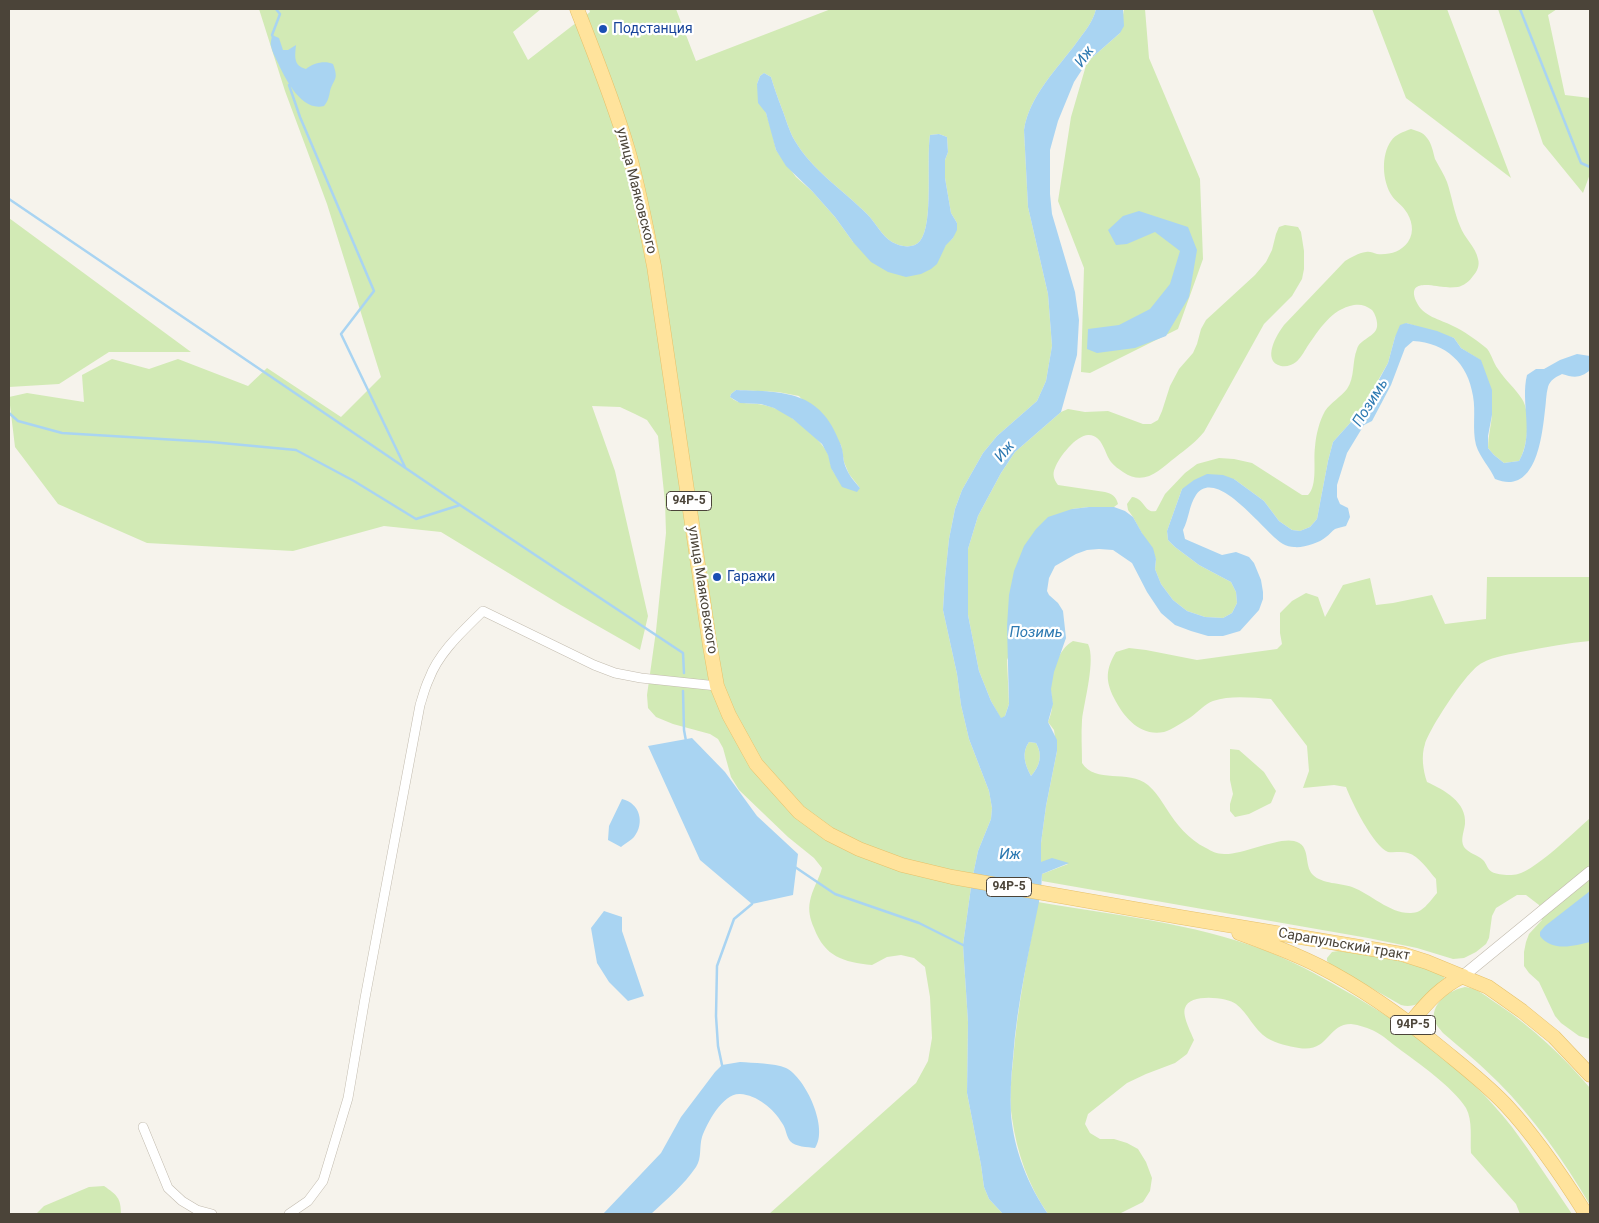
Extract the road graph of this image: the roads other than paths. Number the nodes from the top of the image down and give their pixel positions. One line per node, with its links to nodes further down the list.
1 (577, 9): 2 (main road, улица Маяковского / 94Р-5)
2 (717, 686): 4 (main road, улица Маяковского / 94Р-5); 11 (street)
3 (1590, 872): 6 (street)
4 (952, 877): 5 (main road, Сарапульский тракт / 94Р-5)
5 (1180, 917): 6 (main road, Сарапульский тракт / 94Р-5); 7 (main road, Сарапульский тракт / 94Р-5)
6 (1463, 976): 7 (main road); 8 (main road, Сарапульский тракт / 94Р-5)
7 (1410, 1023): 12 (main road, Сарапульский тракт / 94Р-5)
8 (1590, 1075)
9 (143, 1127): 10 (street)
10 (212, 1214)
11 (289, 1214)
12 (1586, 1214)

